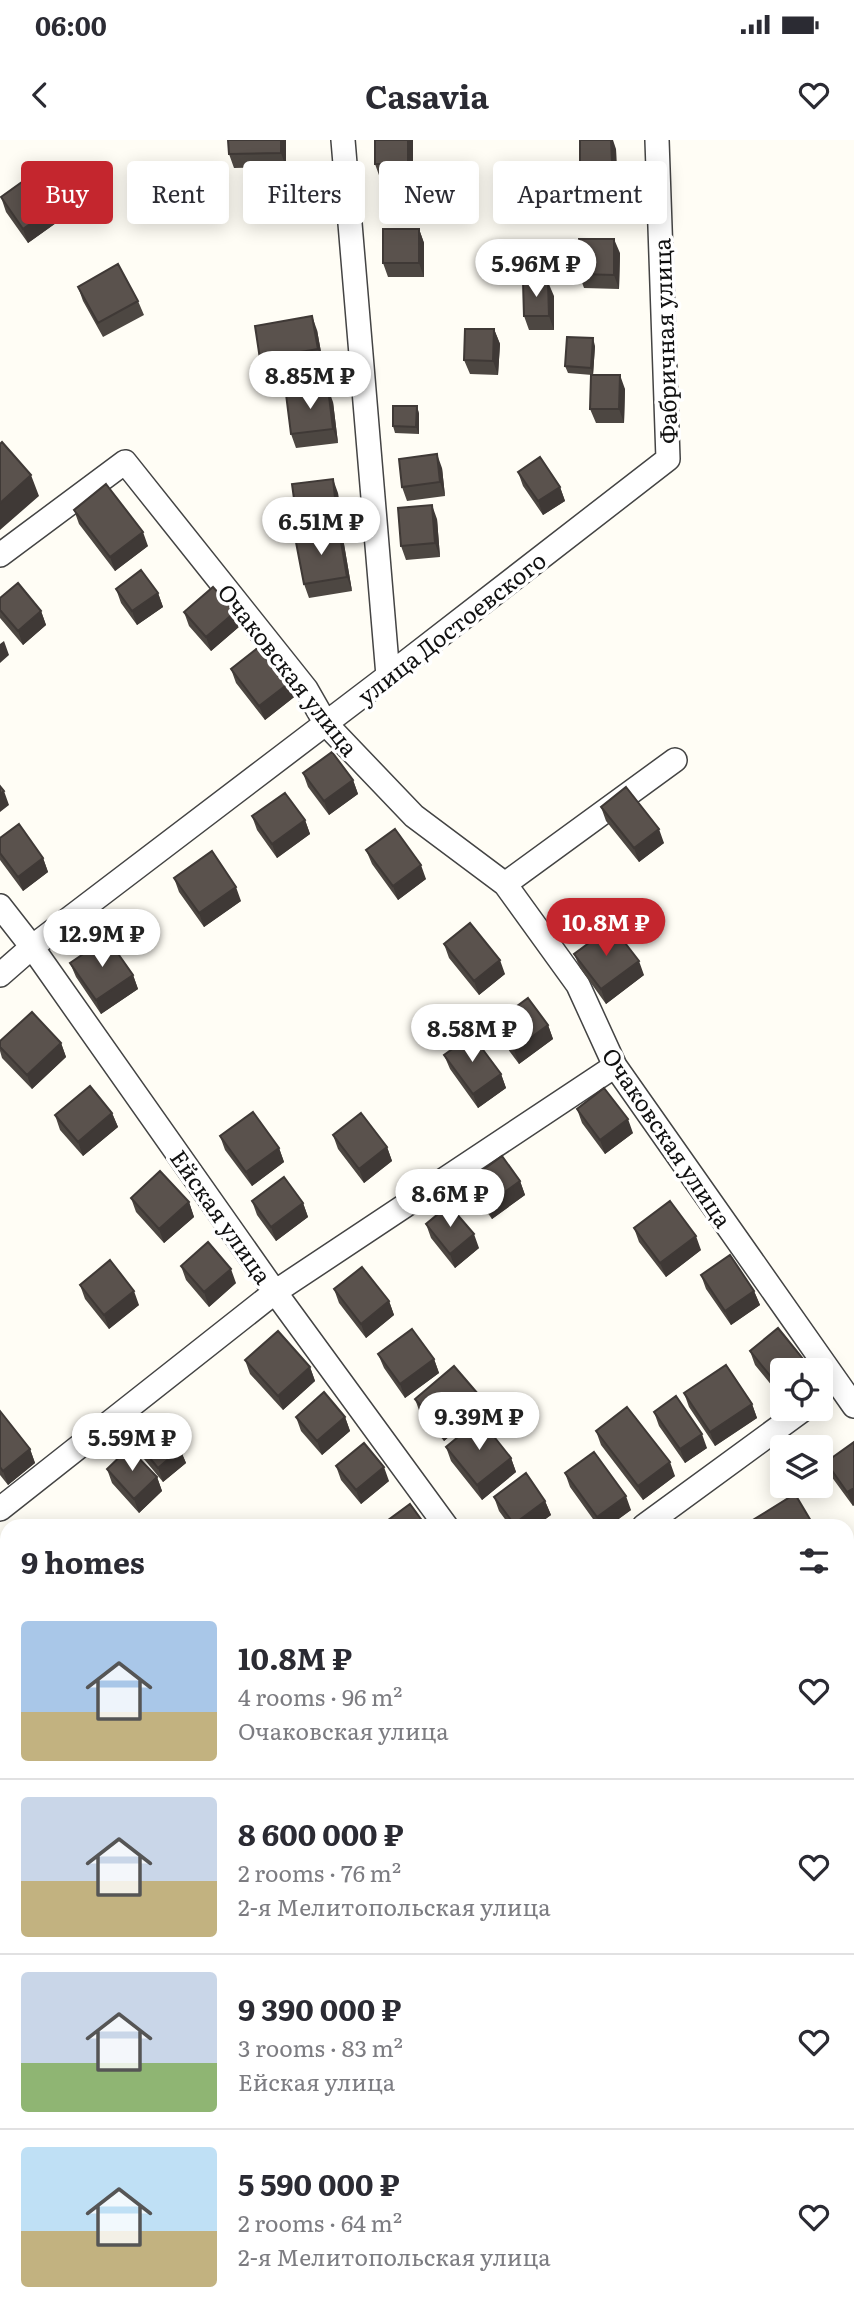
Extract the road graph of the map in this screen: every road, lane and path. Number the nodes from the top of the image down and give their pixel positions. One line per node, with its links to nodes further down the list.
1 (343, 140): 5 (street)
2 (657, 140): 3 (street, Фабричная улица)
3 (668, 459): 5 (street, улица Достоевского)
4 (0, 555): 6 (street, Очаковская улица)
5 (388, 676): 6 (street, улица Достоевского)
6 (326, 724): 8 (street, Очаковская улица); 10 (street, улица Достоевского)
7 (675, 760): 8 (street)
8 (505, 884): 12 (street, Очаковская улица)
9 (0, 906): 10 (street, Ейская улица)
10 (32, 947): 11 (street, улица Достоевского); 13 (street, Ейская улица)
11 (0, 975)
12 (615, 1066): 13 (street); 14 (street, Очаковская улица)
13 (275, 1292): 18 (street); 19 (street, Ейская улица)
14 (807, 1358)
15 (833, 1393): 16 (street, Очаковская улица)
16 (854, 1406)
17 (788, 1421): 20 (street)
18 (0, 1509)
19 (441, 1519)
20 (654, 1519)

